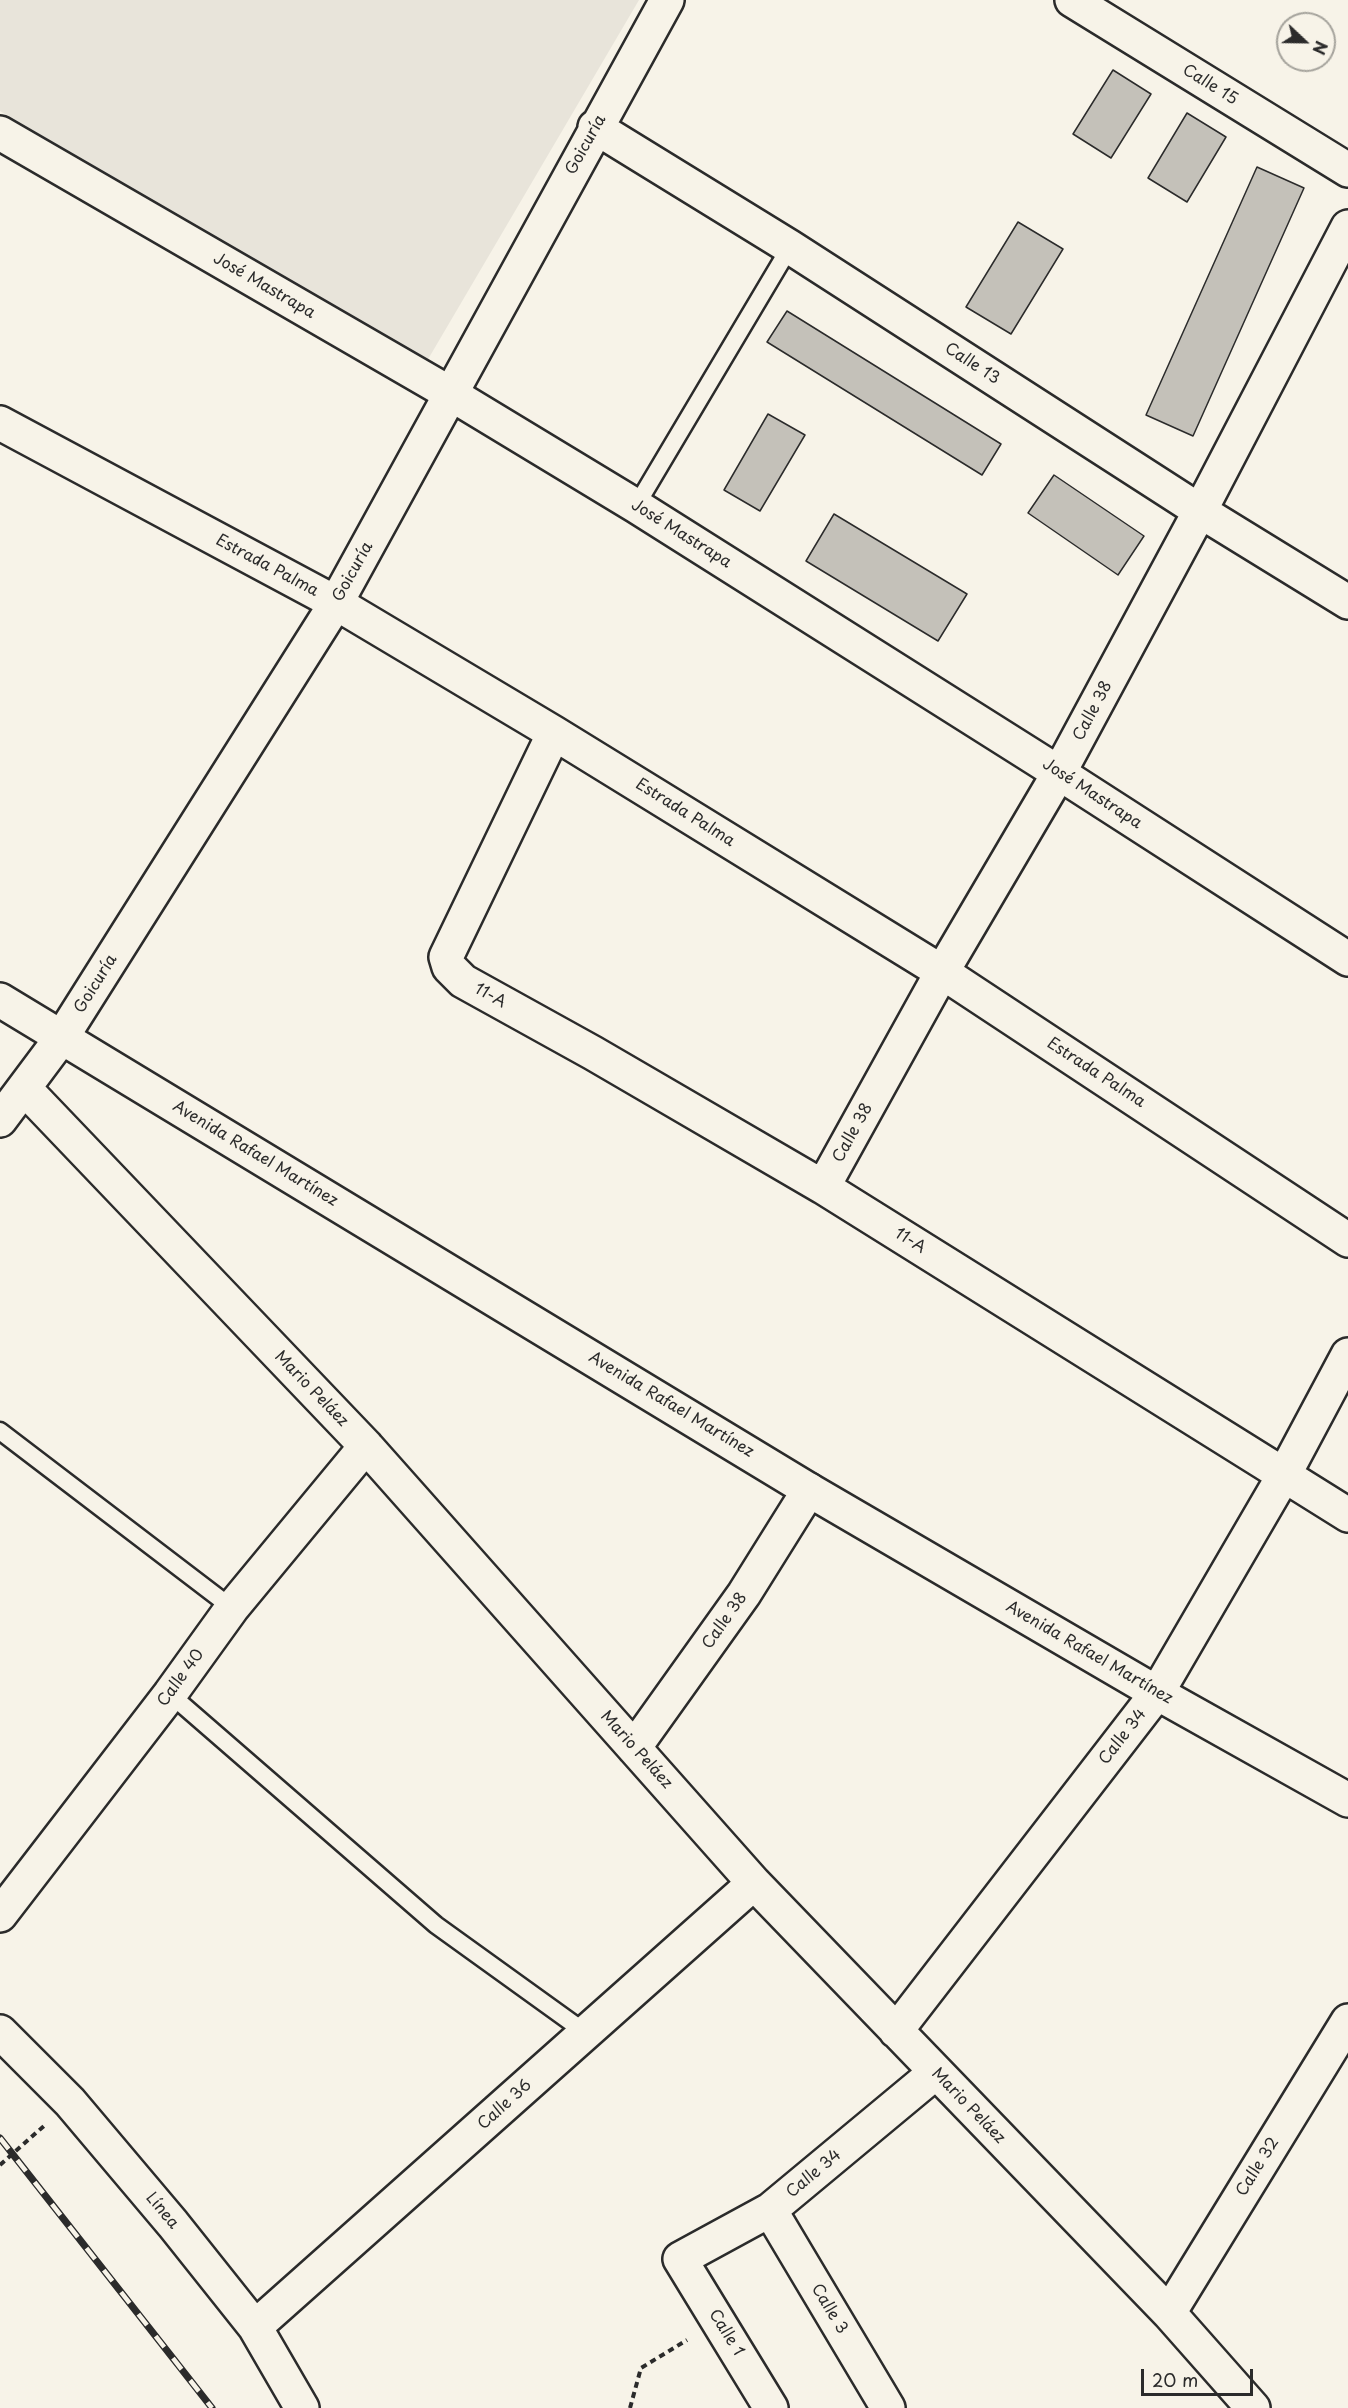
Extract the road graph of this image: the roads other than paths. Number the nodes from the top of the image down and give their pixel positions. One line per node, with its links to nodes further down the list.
1 (667, 0): 3 (street, Goicuría)
2 (1072, 0): 5 (street, Calle 15)
3 (595, 127): 7 (street, Calle 13); 8 (street, Goicuría)
4 (0, 133): 8 (street, José Mastrapa)
5 (1348, 170)
6 (1348, 227): 11 (street, Calle 38)
7 (790, 248): 10 (lane); 11 (street, Calle 13)
8 (451, 394): 10 (street, José Mastrapa); 13 (street, Goicuría)
9 (0, 423): 13 (street, Estrada Palma)
10 (636, 506): 15 (street, José Mastrapa)
11 (1200, 510): 12 (street, Calle 13); 15 (street, Calle 38)
12 (1348, 602)
13 (336, 603): 14 (street, Estrada Palma); 19 (street, Goicuría)
14 (554, 732): 17 (street, Estrada Palma); 22 (street, 11-A)
15 (1059, 773): 16 (street, José Mastrapa); 17 (street, Calle 38)
16 (1348, 959)
17 (942, 972): 22 (street, Calle 38); 23 (street, Estrada Palma)
18 (0, 1000): 19 (street, Avenida Rafael Martínez)
19 (62, 1037): 20 (street, Goicuría); 28 (street, Avenida Rafael Martínez)
20 (24, 1088): 21 (street, Goicuría); 26 (street, Mario Peláez)
21 (0, 1120)
22 (823, 1187): 27 (street, 11-A)
23 (1348, 1240)
24 (1348, 1355): 27 (street, Calle 34)
25 (0, 1431): 30 (lane)
26 (366, 1446): 30 (street, Calle 40); 33 (street, Mario Peláez)
27 (1284, 1475): 29 (street, 11-A); 31 (street, Calle 34)
28 (809, 1490): 31 (street, Avenida Rafael Martínez); 33 (street, Calle 38)
29 (1348, 1515)
30 (232, 1608): 32 (street, Calle 40)
31 (1157, 1693): 34 (street, Avenida Rafael Martínez); 38 (street, Calle 34)
32 (170, 1694): 36 (street, Calle 40); 40 (lane)
33 (634, 1748): 35 (street, Mario Peláez)
34 (1348, 1800)
35 (754, 1883): 38 (street, Mario Peláez); 40 (street, Calle 36)
36 (0, 1915)
37 (1348, 2021): 44 (street, Calle 32)
38 (896, 2031): 41 (street, Mario Peláez)
39 (0, 2032): 45 (street, Línea)
40 (586, 2033): 45 (street, Calle 36)
41 (936, 2072): 42 (street, Calle 34); 44 (street, Mario Peláez)
42 (770, 2210): 43 (street, Calle 34); 48 (street, Calle 3)
43 (680, 2259): 47 (street, Calle 1)
44 (1169, 2313): 49 (street, Mario Peláez)
45 (255, 2327): 46 (street, Línea)
46 (302, 2408)
47 (771, 2408)
48 (888, 2408)
49 (1253, 2408)

